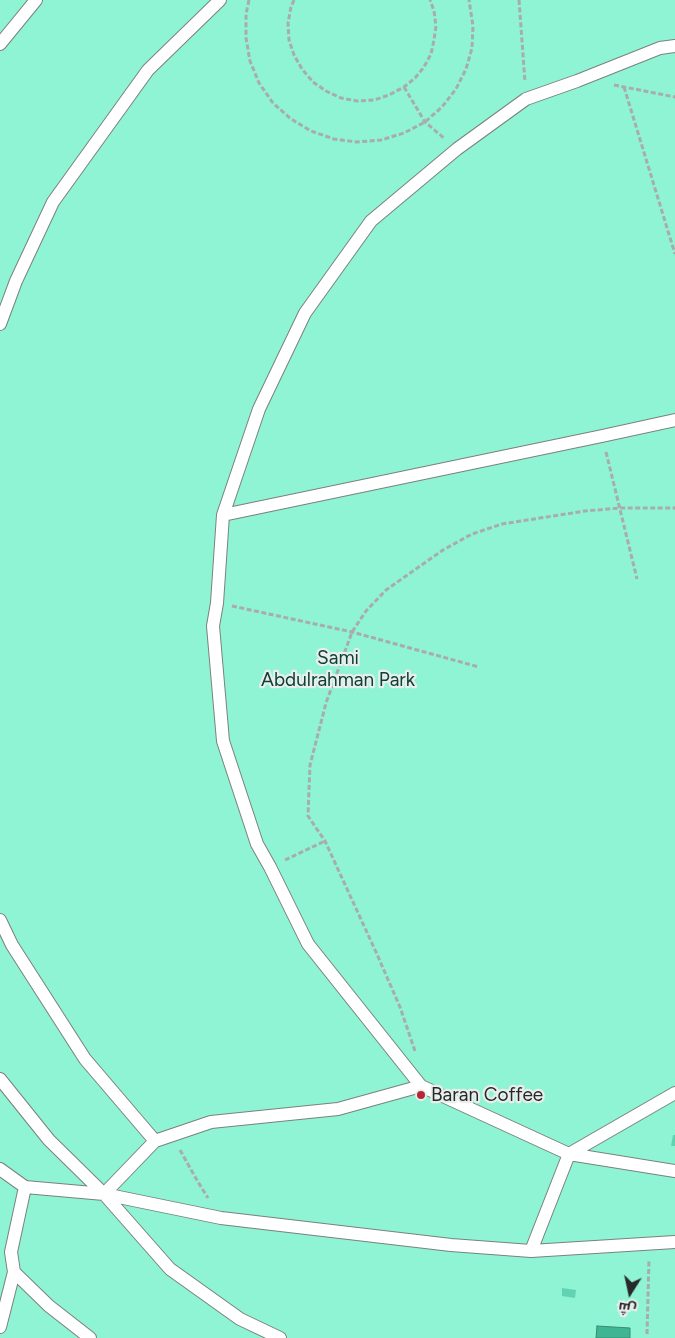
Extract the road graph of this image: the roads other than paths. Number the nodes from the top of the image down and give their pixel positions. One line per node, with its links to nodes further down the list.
1 (36, 0): 3 (lane)
2 (220, 0): 5 (lane)
3 (0, 44)
4 (675, 46): 7 (lane)
5 (0, 324)
6 (675, 420): 7 (lane)
7 (223, 515): 10 (lane)
8 (0, 920): 12 (lane)
9 (0, 1079): 17 (lane)
10 (421, 1086): 12 (lane); 13 (lane)
11 (675, 1094): 13 (lane)
12 (155, 1141): 17 (lane)
13 (569, 1154): 15 (lane); 19 (lane)
14 (0, 1169): 16 (lane)
15 (675, 1171)
16 (25, 1187): 17 (lane); 20 (lane)
17 (104, 1194): 19 (lane); 23 (lane)
18 (675, 1242): 19 (lane)
19 (531, 1251)
20 (14, 1272): 21 (lane); 22 (lane)
21 (0, 1327)
22 (90, 1338)
23 (280, 1338)

